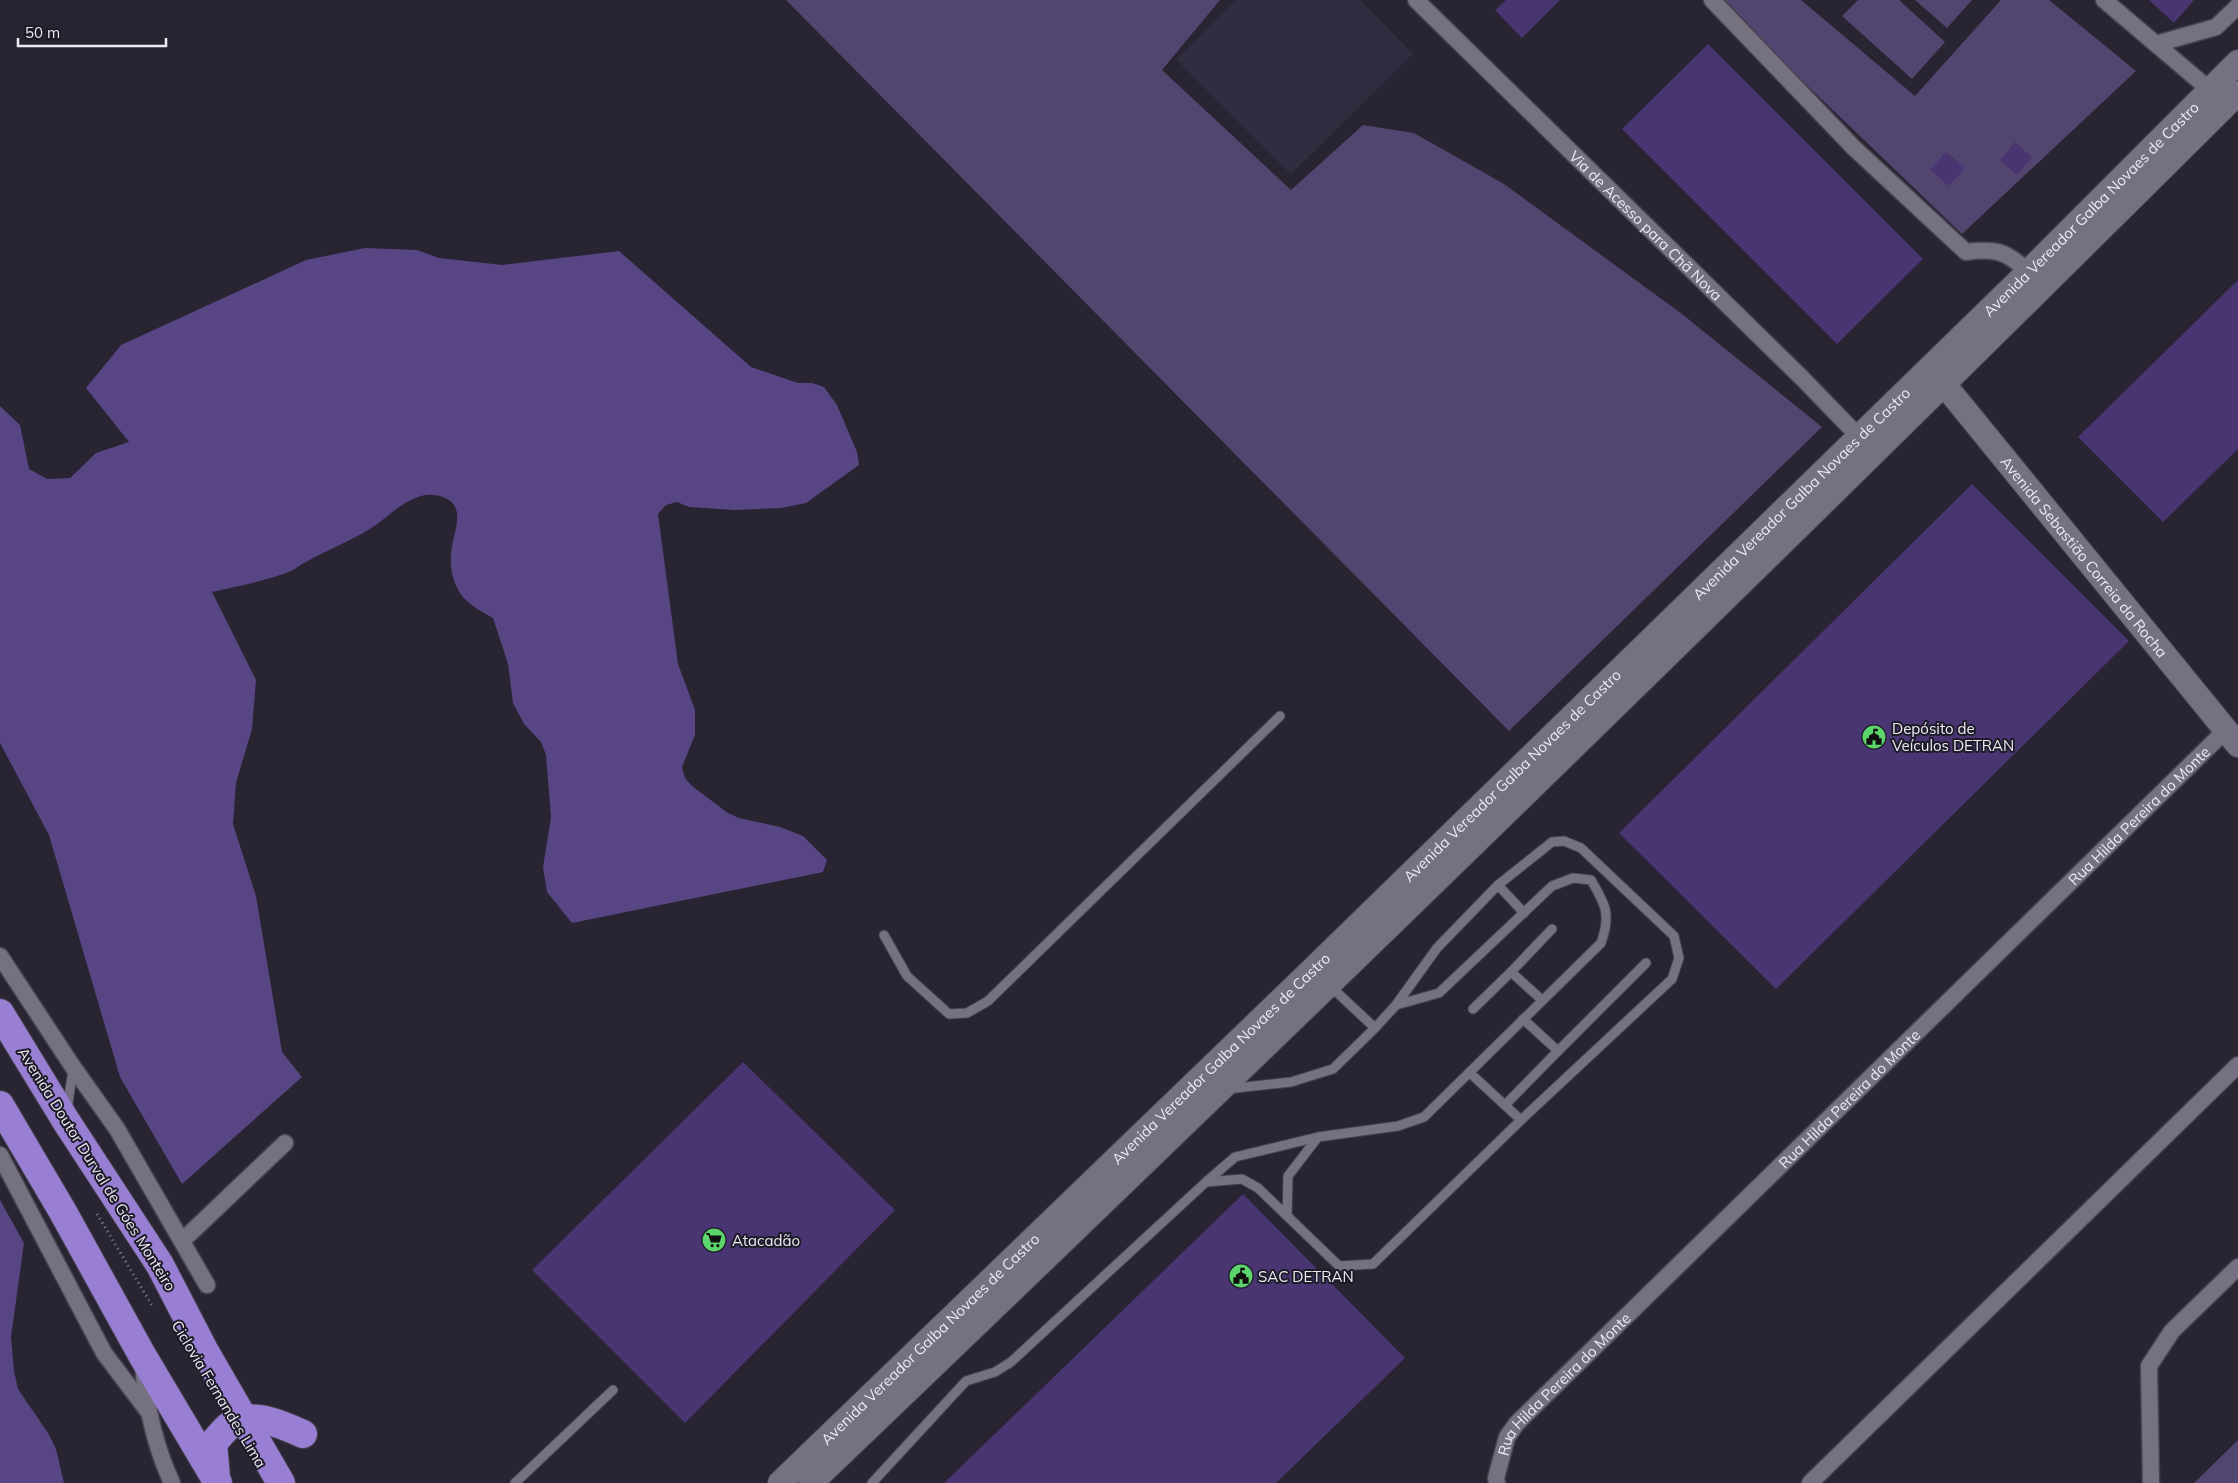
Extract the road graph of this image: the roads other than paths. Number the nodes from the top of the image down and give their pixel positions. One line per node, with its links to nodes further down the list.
1 (1416, 0): 12 (street, Via de Acesso para Chã Nova)
2 (1712, 0): 9 (street)
3 (2104, 0): 5 (street)
4 (2238, 6): 5 (street)
5 (2156, 44): 7 (street)
6 (2238, 62): 7 (street, Avenida Vereador Galba Novaes de Castro)
7 (2210, 90): 9 (street, Avenida Vereador Galba Novaes de Castro)
8 (2238, 93): 11 (street, Avenida Vereador Galba Novaes de Castro)
9 (2028, 272): 10 (street, Avenida Vereador Galba Novaes de Castro)
10 (1930, 367): 11 (street, Avenida Sebastião Correia da Rocha); 12 (street, Avenida Vereador Galba Novaes de Castro)
11 (1945, 384): 13 (street, Avenida Vereador Galba Novaes de Castro); 15 (street, Avenida Sebastião Correia da Rocha)
12 (1858, 436): 13 (street, Via de Acesso para Chã Nova); 23 (street, Avenida Vereador Galba Novaes de Castro)
13 (1875, 454): 23 (street, Avenida Vereador Galba Novaes de Castro)
14 (1280, 716): 19 (lane)
15 (2232, 737): 59 (street, Rua Hilda Pereira do Monte)
16 (1498, 885): 17 (lane); 25 (lane); 37 (lane)
17 (1524, 913): 24 (lane); 25 (lane)
18 (1552, 929): 22 (lane)
19 (884, 935)
20 (0, 956): 32 (street)
21 (1646, 963): 30 (lane)
22 (1511, 972): 24 (lane); 26 (lane)
23 (1322, 977): 29 (lane); 34 (street, Avenida Vereador Galba Novaes de Castro); 56 (street, Avenida Vereador Galba Novaes de Castro)
24 (1542, 1000): 28 (lane)
25 (1396, 1005): 29 (lane)
26 (1473, 1009)
27 (0, 1014): 38 (highway, Avenida Doutor Durval de Góes Monteiro)
28 (1523, 1019): 30 (lane); 33 (lane)
29 (1375, 1028): 34 (lane)
30 (1558, 1051): 36 (lane)
31 (2238, 1065): 60 (street)
32 (73, 1067): 38 (lane); 44 (street)
33 (1470, 1073): 36 (lane); 39 (lane)
34 (1222, 1090): 57 (street, Avenida Vereador Galba Novaes de Castro)
35 (0, 1105): 47 (highway)
36 (1505, 1105): 37 (lane)
37 (1521, 1120): 43 (lane)
38 (66, 1121): 50 (highway, Avenida Doutor Durval de Góes Monteiro)
39 (1318, 1137): 42 (lane); 43 (lane)
40 (285, 1143): 44 (street)
41 (0, 1155): 49 (street)
42 (1206, 1182): 43 (lane); 58 (lane)
43 (1287, 1217)
44 (182, 1241): 46 (street)
45 (2238, 1267): 61 (street)
46 (207, 1285)
47 (142, 1355): 49 (street); 52 (highway)
48 (613, 1390): 55 (lane)
49 (147, 1410): 53 (street)
50 (245, 1420): 51 (highway); 52 (highway); 54 (highway, Avenida Doutor Durval de Góes Monteiro)
51 (303, 1434)
52 (218, 1482)
53 (172, 1483)
54 (281, 1483)
55 (515, 1483)
56 (780, 1483)
57 (811, 1483)
58 (872, 1483)
59 (1497, 1483)
60 (1810, 1483)
61 (2151, 1483)

